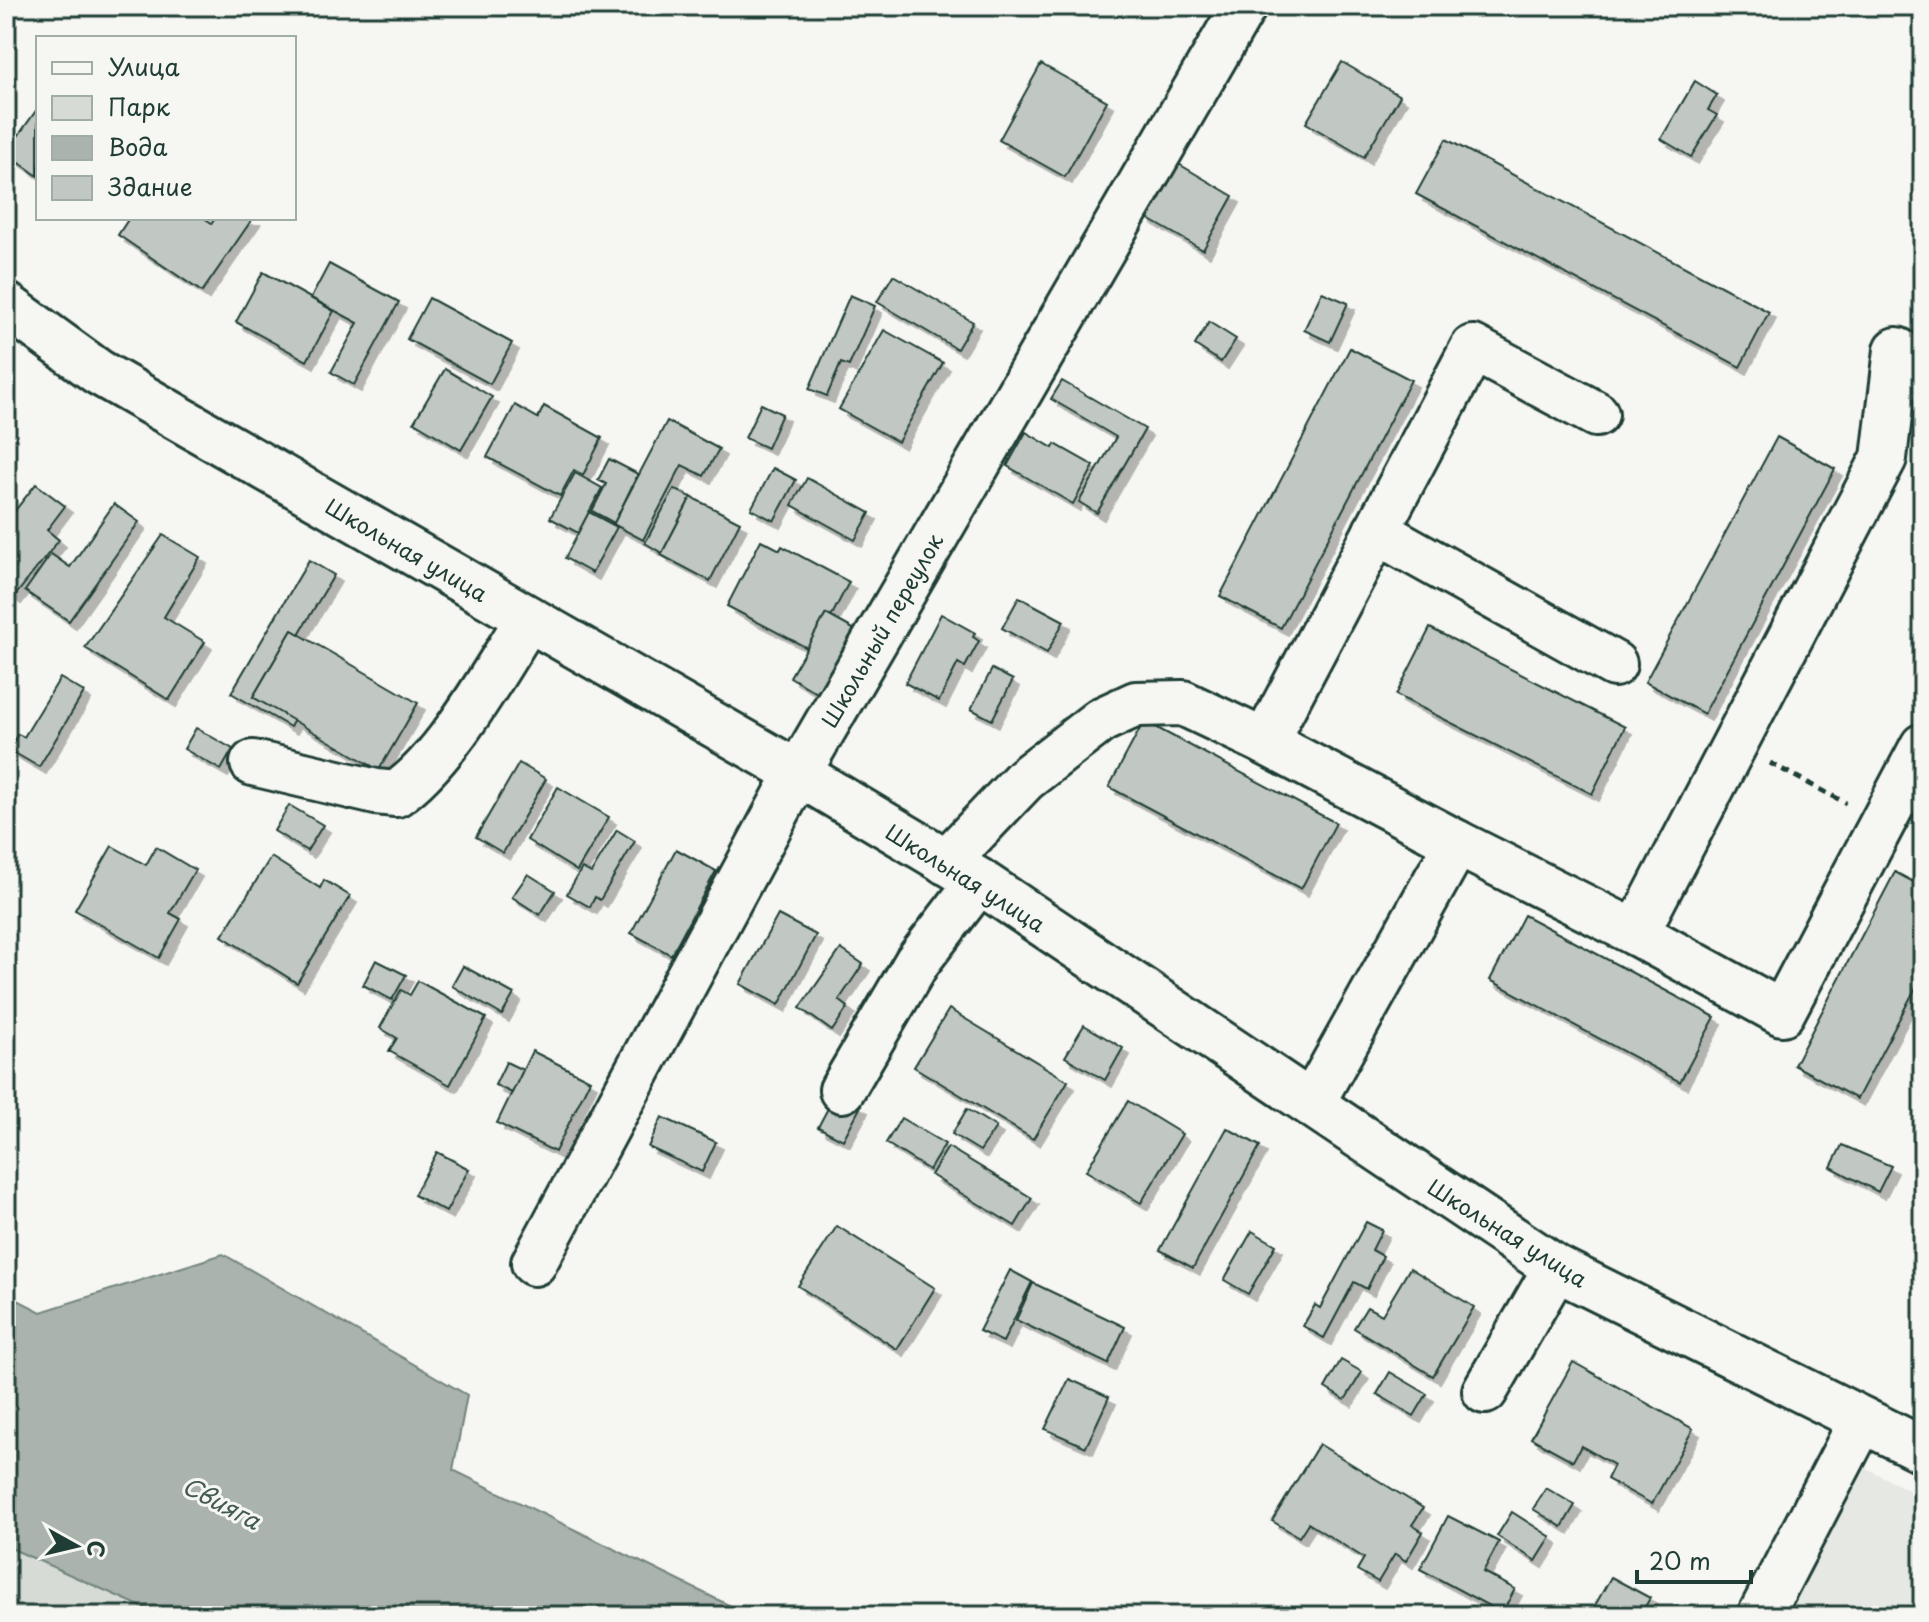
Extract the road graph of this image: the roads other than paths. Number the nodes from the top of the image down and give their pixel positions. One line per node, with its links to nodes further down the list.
1 (1244, 6): 11 (street, Школьный переулок)
2 (6, 305): 6 (street, Школьная улица)
3 (1923, 365): 14 (street)
4 (1596, 414): 5 (street)
5 (1376, 531): 7 (street); 8 (street)
6 (528, 619): 10 (street); 11 (street, Школьная улица)
7 (1614, 664)
8 (1265, 742): 12 (street); 13 (street)
9 (1923, 746): 14 (street)
10 (253, 763)
11 (798, 773): 13 (street, Школьная улица); 17 (street, Школьный переулок)
12 (1457, 843): 14 (street); 16 (street)
13 (962, 872): 15 (street); 16 (street, Школьная улица)
14 (1636, 933)
15 (842, 1090)
16 (1312, 1103): 18 (street, Школьная улица)
17 (534, 1263)
18 (1556, 1268): 19 (street); 20 (street, Школьная улица)
19 (1485, 1391)
20 (1862, 1420): 21 (street, Школьная улица); 22 (street)
21 (1923, 1450)
22 (1760, 1616)

